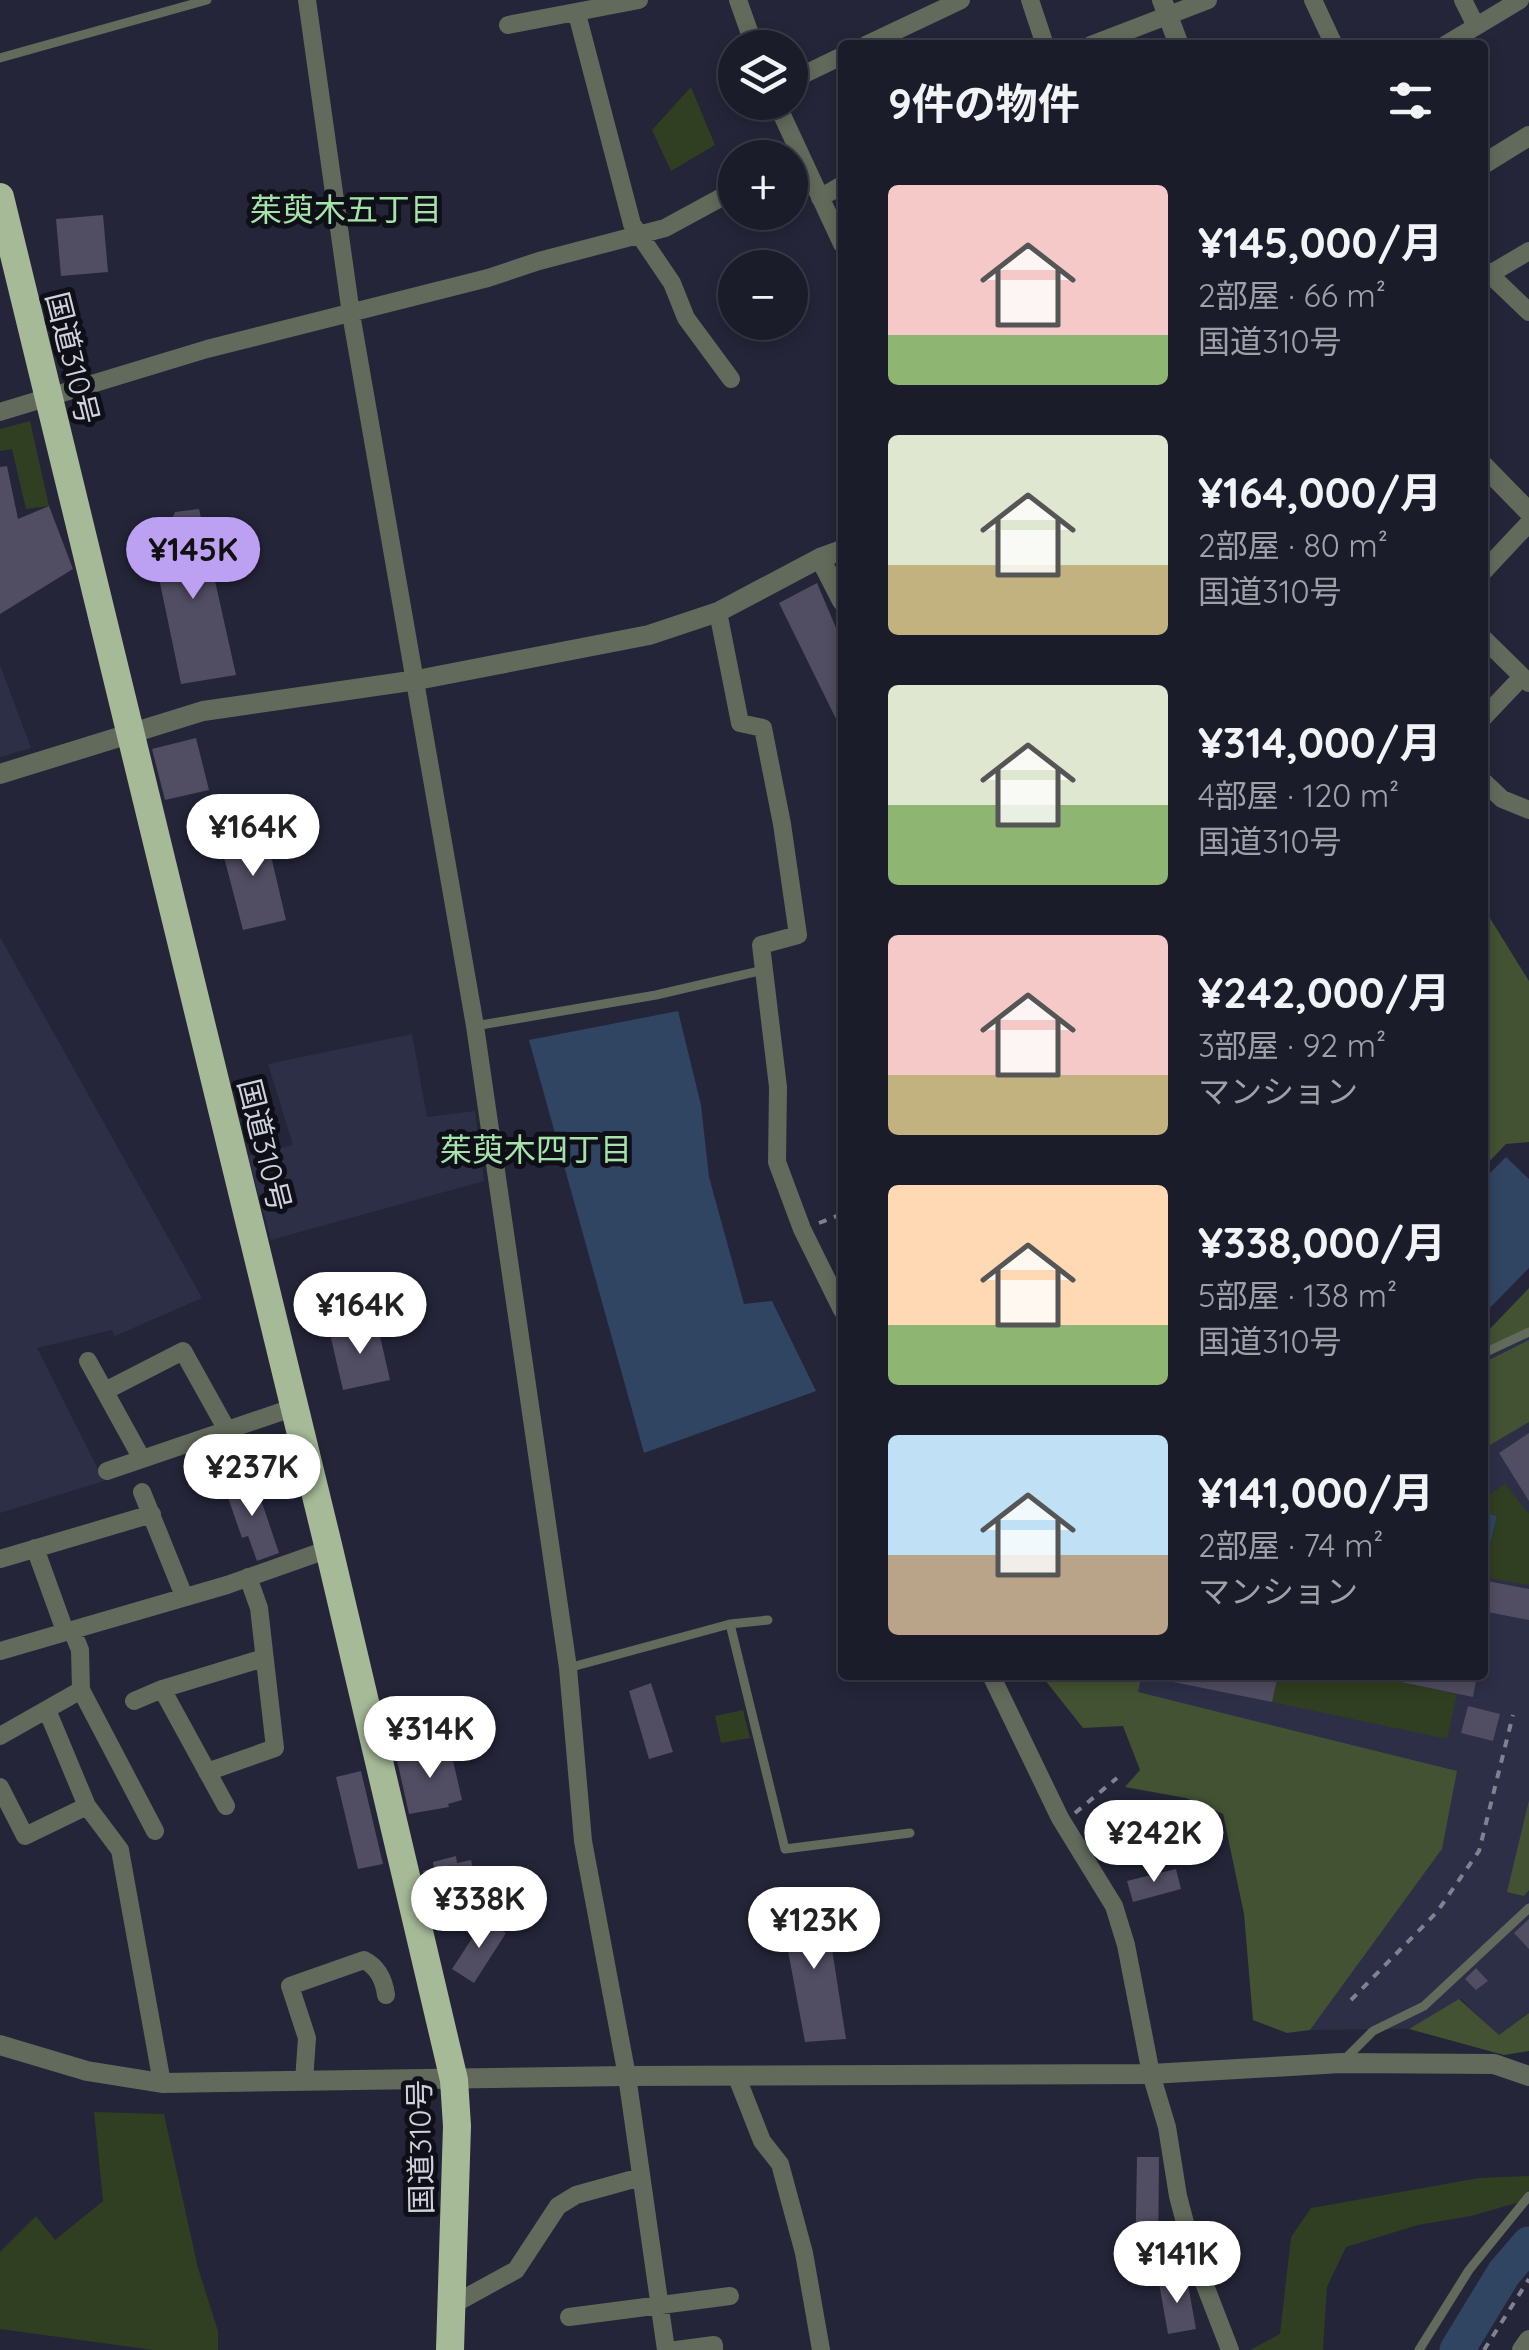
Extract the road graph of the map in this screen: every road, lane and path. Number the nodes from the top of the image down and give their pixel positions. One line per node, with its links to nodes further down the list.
1 (207, 0): 22 (lane)
2 (307, 0): 38 (street)
3 (639, 0): 12 (street)
4 (738, 0): 15 (street)
5 (962, 0): 16 (street)
6 (1030, 0): 17 (street)
7 (1208, 0): 11 (street)
8 (1312, 0): 20 (street)
9 (1463, 0): 14 (street)
10 (1520, 0): 14 (street)
11 (1164, 7): 18 (street); 19 (street)
12 (577, 14): 13 (street); 32 (street)
13 (508, 25)
14 (1476, 26): 21 (street)
15 (749, 30)
16 (877, 40)
17 (1043, 40)
18 (1101, 40)
19 (1177, 40)
20 (1332, 40)
21 (1453, 40)
22 (0, 58)
23 (838, 58): 24 (street)
24 (808, 72)
25 (1529, 136): 26 (street)
26 (1488, 161)
27 (808, 178): 30 (street)
28 (838, 187): 30 (street)
29 (0, 196): 40 (highway, 国道310号)
30 (820, 198): 33 (street)
31 (718, 199): 32 (street)
32 (640, 235): 38 (street); 39 (street)
33 (838, 236)
34 (1529, 251): 35 (street)
35 (1488, 269)
36 (1488, 272): 37 (street)
37 (1529, 312)
38 (351, 314): 40 (street); 51 (street)
39 (730, 379)
40 (50, 398): 41 (street); 54 (highway, 国道310号)
41 (0, 412)
42 (1488, 470): 43 (street)
43 (1529, 512)
44 (1529, 523): 47 (street)
45 (838, 551): 46 (street)
46 (820, 558): 48 (street); 49 (street)
47 (1488, 567)
48 (838, 593)
49 (718, 612): 51 (street); 58 (street)
50 (1488, 643): 52 (street)
51 (417, 680): 54 (street); 59 (street)
52 (1525, 680): 53 (street)
53 (1488, 714)
54 (132, 731): 55 (street); 67 (highway, 国道310号)
55 (0, 774)
56 (1488, 786): 57 (street)
57 (1529, 810)
58 (766, 969): 59 (lane); 61 (street)
59 (476, 1026): 83 (street)
60 (838, 1216): 61 (path)
61 (802, 1229): 62 (street)
62 (838, 1302)
63 (1529, 1332): 64 (lane)
64 (1488, 1351)
65 (88, 1361): 66 (street)
66 (105, 1391): 68 (street); 69 (street)
67 (295, 1407): 68 (street); 74 (highway, 国道310号)
68 (227, 1430): 69 (street)
69 (142, 1459): 70 (street)
70 (107, 1471)
71 (142, 1492): 72 (street)
72 (152, 1514): 73 (street); 77 (street)
73 (35, 1548): 75 (street); 80 (street)
74 (329, 1549): 76 (street); 110 (highway, 国道310号)
75 (0, 1560)
76 (248, 1578): 77 (street); 82 (street)
77 (184, 1596): 80 (street)
78 (768, 1620): 79 (lane)
79 (730, 1624): 83 (lane); 100 (lane)
80 (69, 1630): 81 (street); 86 (street)
81 (0, 1651)
82 (264, 1658): 85 (street); 92 (street)
83 (568, 1668): 108 (street)
84 (993, 1680): 106 (street)
85 (162, 1689): 87 (street); 93 (street)
86 (81, 1690): 88 (street); 99 (street)
87 (134, 1701)
88 (47, 1710): 90 (street); 97 (street)
89 (1513, 1715): 103 (path)
90 (0, 1736)
91 (294, 1742): 92 (street)
92 (275, 1748): 93 (street)
93 (207, 1772): 98 (street)
94 (1117, 1778): 96 (path)
95 (0, 1787): 97 (street)
96 (1090, 1803)
97 (87, 1806): 112 (street)
98 (226, 1806)
99 (155, 1831)
100 (910, 1832)
101 (1529, 1908): 105 (lane)
102 (386, 1995): 111 (street)
103 (1352, 2000)
104 (0, 2045): 112 (street)
105 (1341, 2064): 106 (street); 109 (street)
106 (1150, 2074): 107 (street); 126 (street)
107 (736, 2075): 108 (street); 125 (street)
108 (627, 2076): 110 (street); 113 (street)
109 (1529, 2076)
110 (454, 2080): 111 (street); 118 (highway, 国道310号)
111 (304, 2081): 112 (street)
112 (162, 2083)
113 (641, 2177): 117 (street); 118 (street)
114 (1529, 2196): 127 (lane)
115 (1529, 2279): 128 (path)
116 (730, 2296): 117 (street)
117 (660, 2304): 119 (street); 122 (street)
118 (452, 2305): 121 (highway, 国道310号)
119 (569, 2317)
120 (1529, 2340): 129 (street)
121 (450, 2350)
122 (666, 2350)
123 (676, 2350): 124 (street)
124 (714, 2350)
125 (821, 2350)
126 (1230, 2350)
127 (1419, 2350)
128 (1484, 2350)
129 (1522, 2350)

